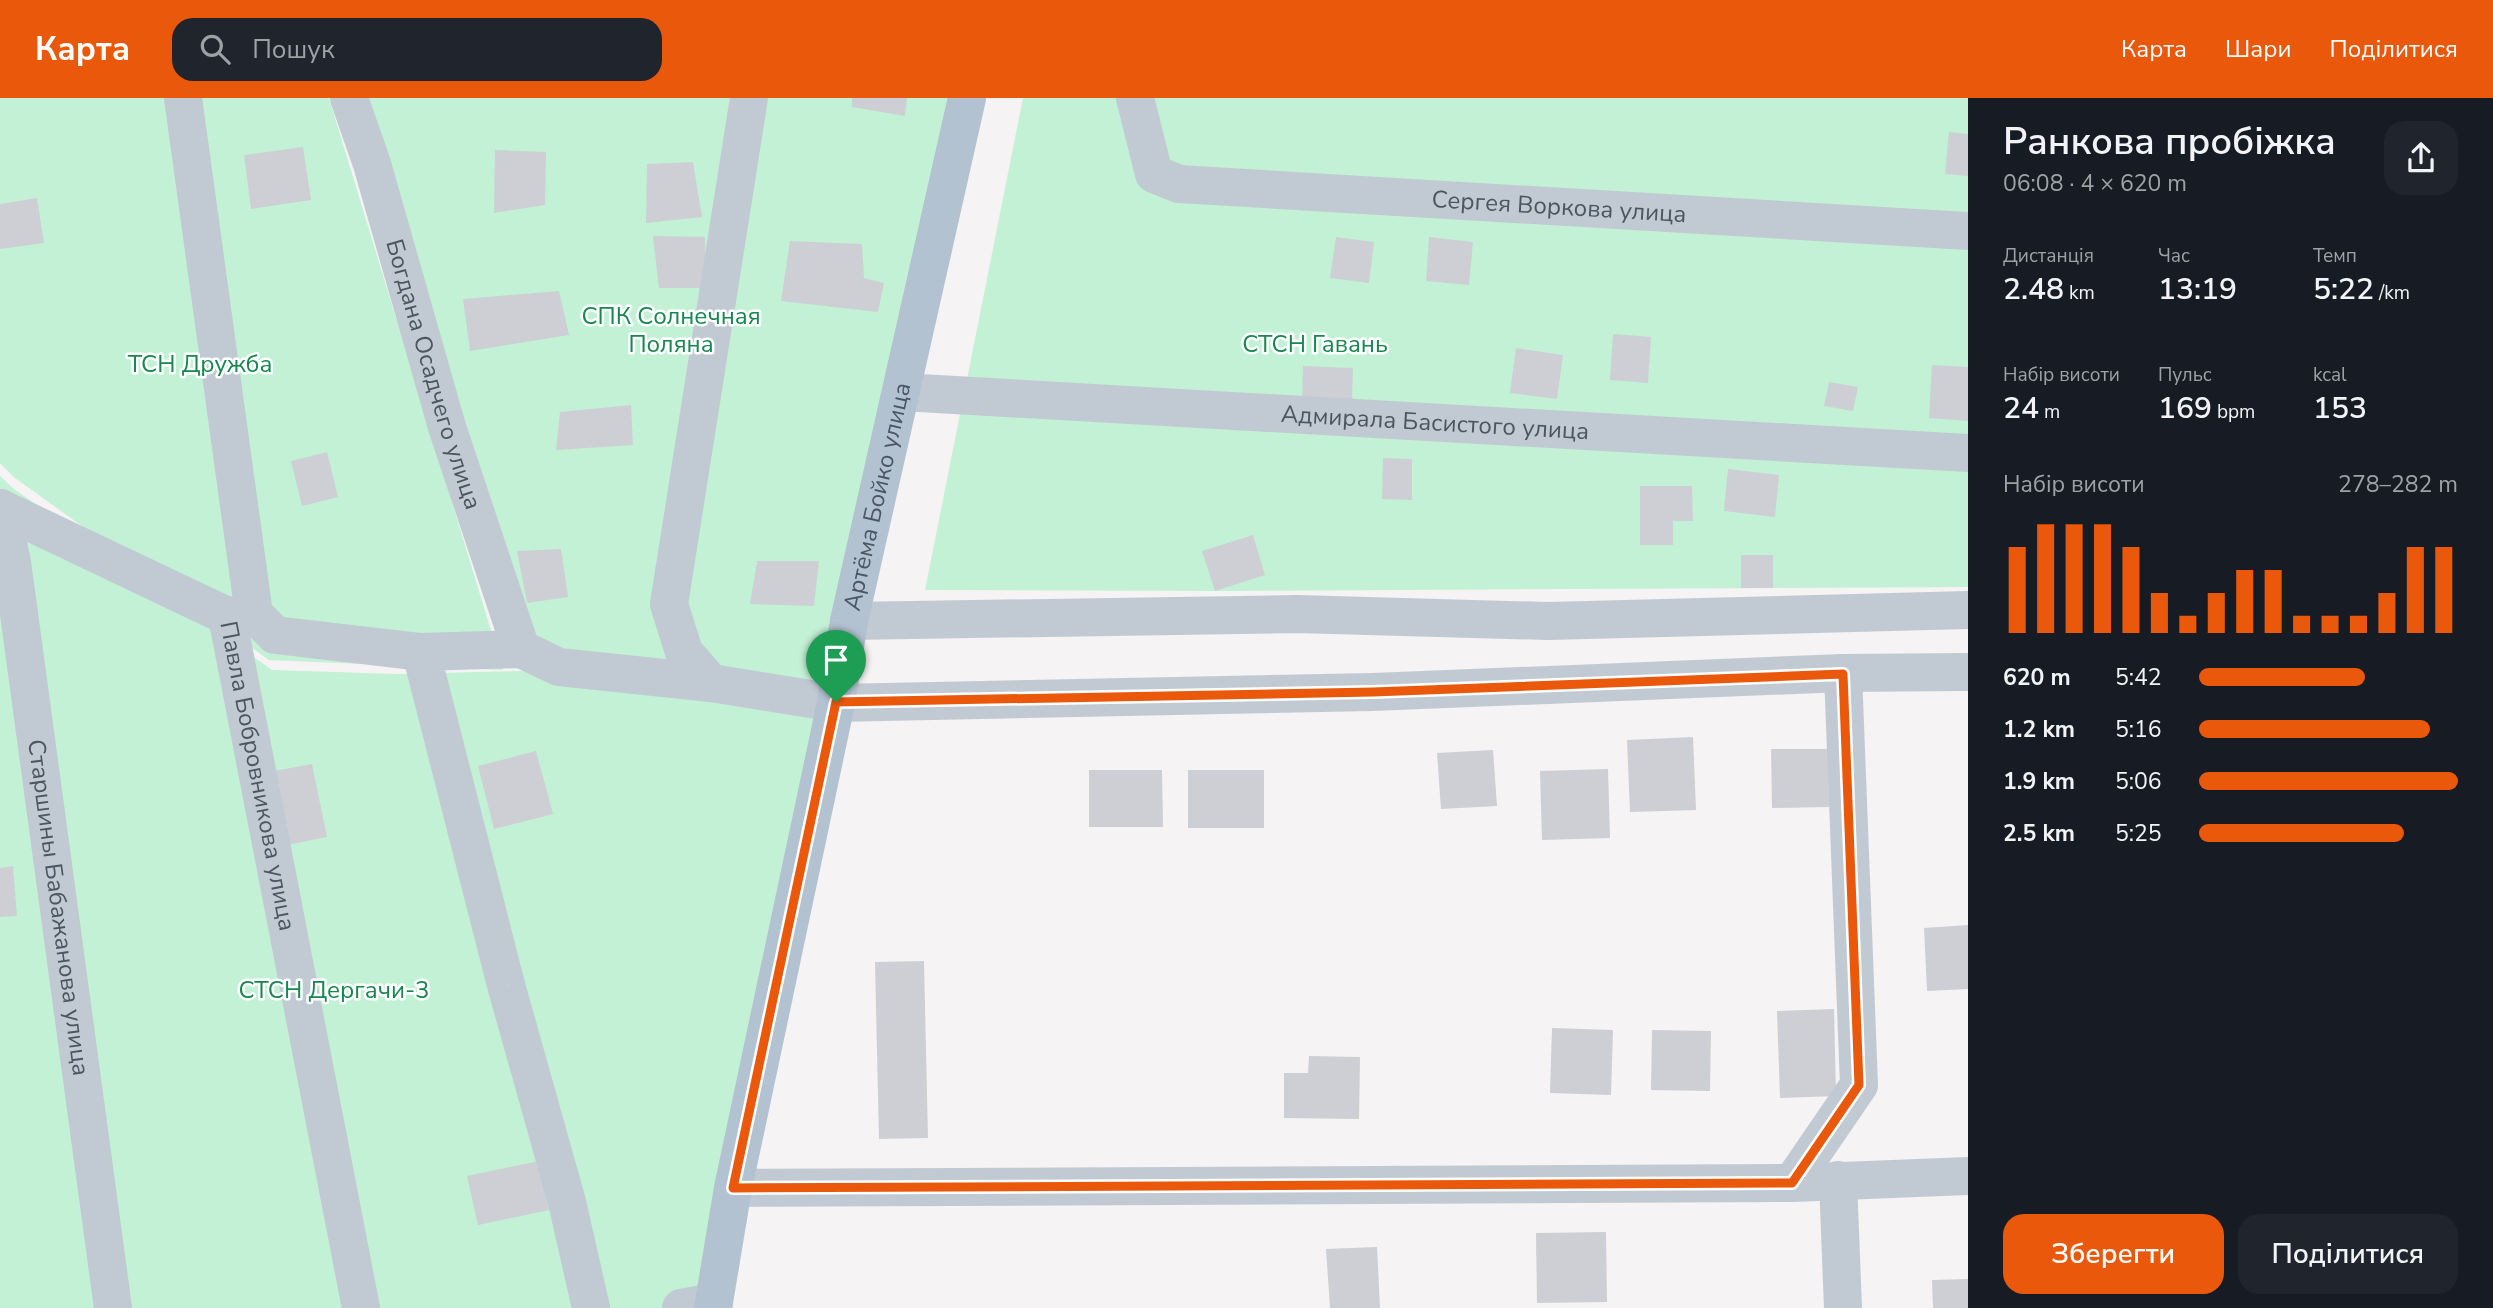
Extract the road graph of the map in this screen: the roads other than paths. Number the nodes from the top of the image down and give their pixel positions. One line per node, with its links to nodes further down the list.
1 (183, 98): 11 (street, Павла Бобровникова улица)
2 (349, 98): 13 (street, Богдана Осадчего улица)
3 (749, 98): 17 (street)
4 (967, 98): 7 (main road, Артёма Бойко улица)
5 (1135, 98): 6 (street, Сергея Воркова улица)
6 (1968, 231)
7 (902, 392): 8 (street, Адмирала Басистого улица); 12 (main road, Артёма Бойко улица)
8 (1968, 453)
9 (0, 508): 11 (street); 24 (street, Старшины Бабажанова улица)
10 (1968, 610): 12 (street)
11 (240, 615): 14 (street); 25 (street, Павла Бобровникова улица)
12 (849, 621): 18 (main road, Артёма Бойко улица)
13 (521, 649): 14 (street); 17 (street)
14 (421, 652): 26 (street)
15 (1968, 672): 16 (street)
16 (1843, 674): 18 (street); 21 (street)
17 (711, 683): 18 (street)
18 (836, 702): 22 (main road, Артёма Бойко улица)
19 (1968, 1176): 20 (street)
20 (1838, 1180): 21 (street); 27 (street)
21 (1792, 1183): 22 (street)
22 (733, 1188): 23 (main road, Артёма Бойко улица)
23 (702, 1306)
24 (113, 1308)
25 (361, 1308)
26 (591, 1308)
27 (1843, 1308)

